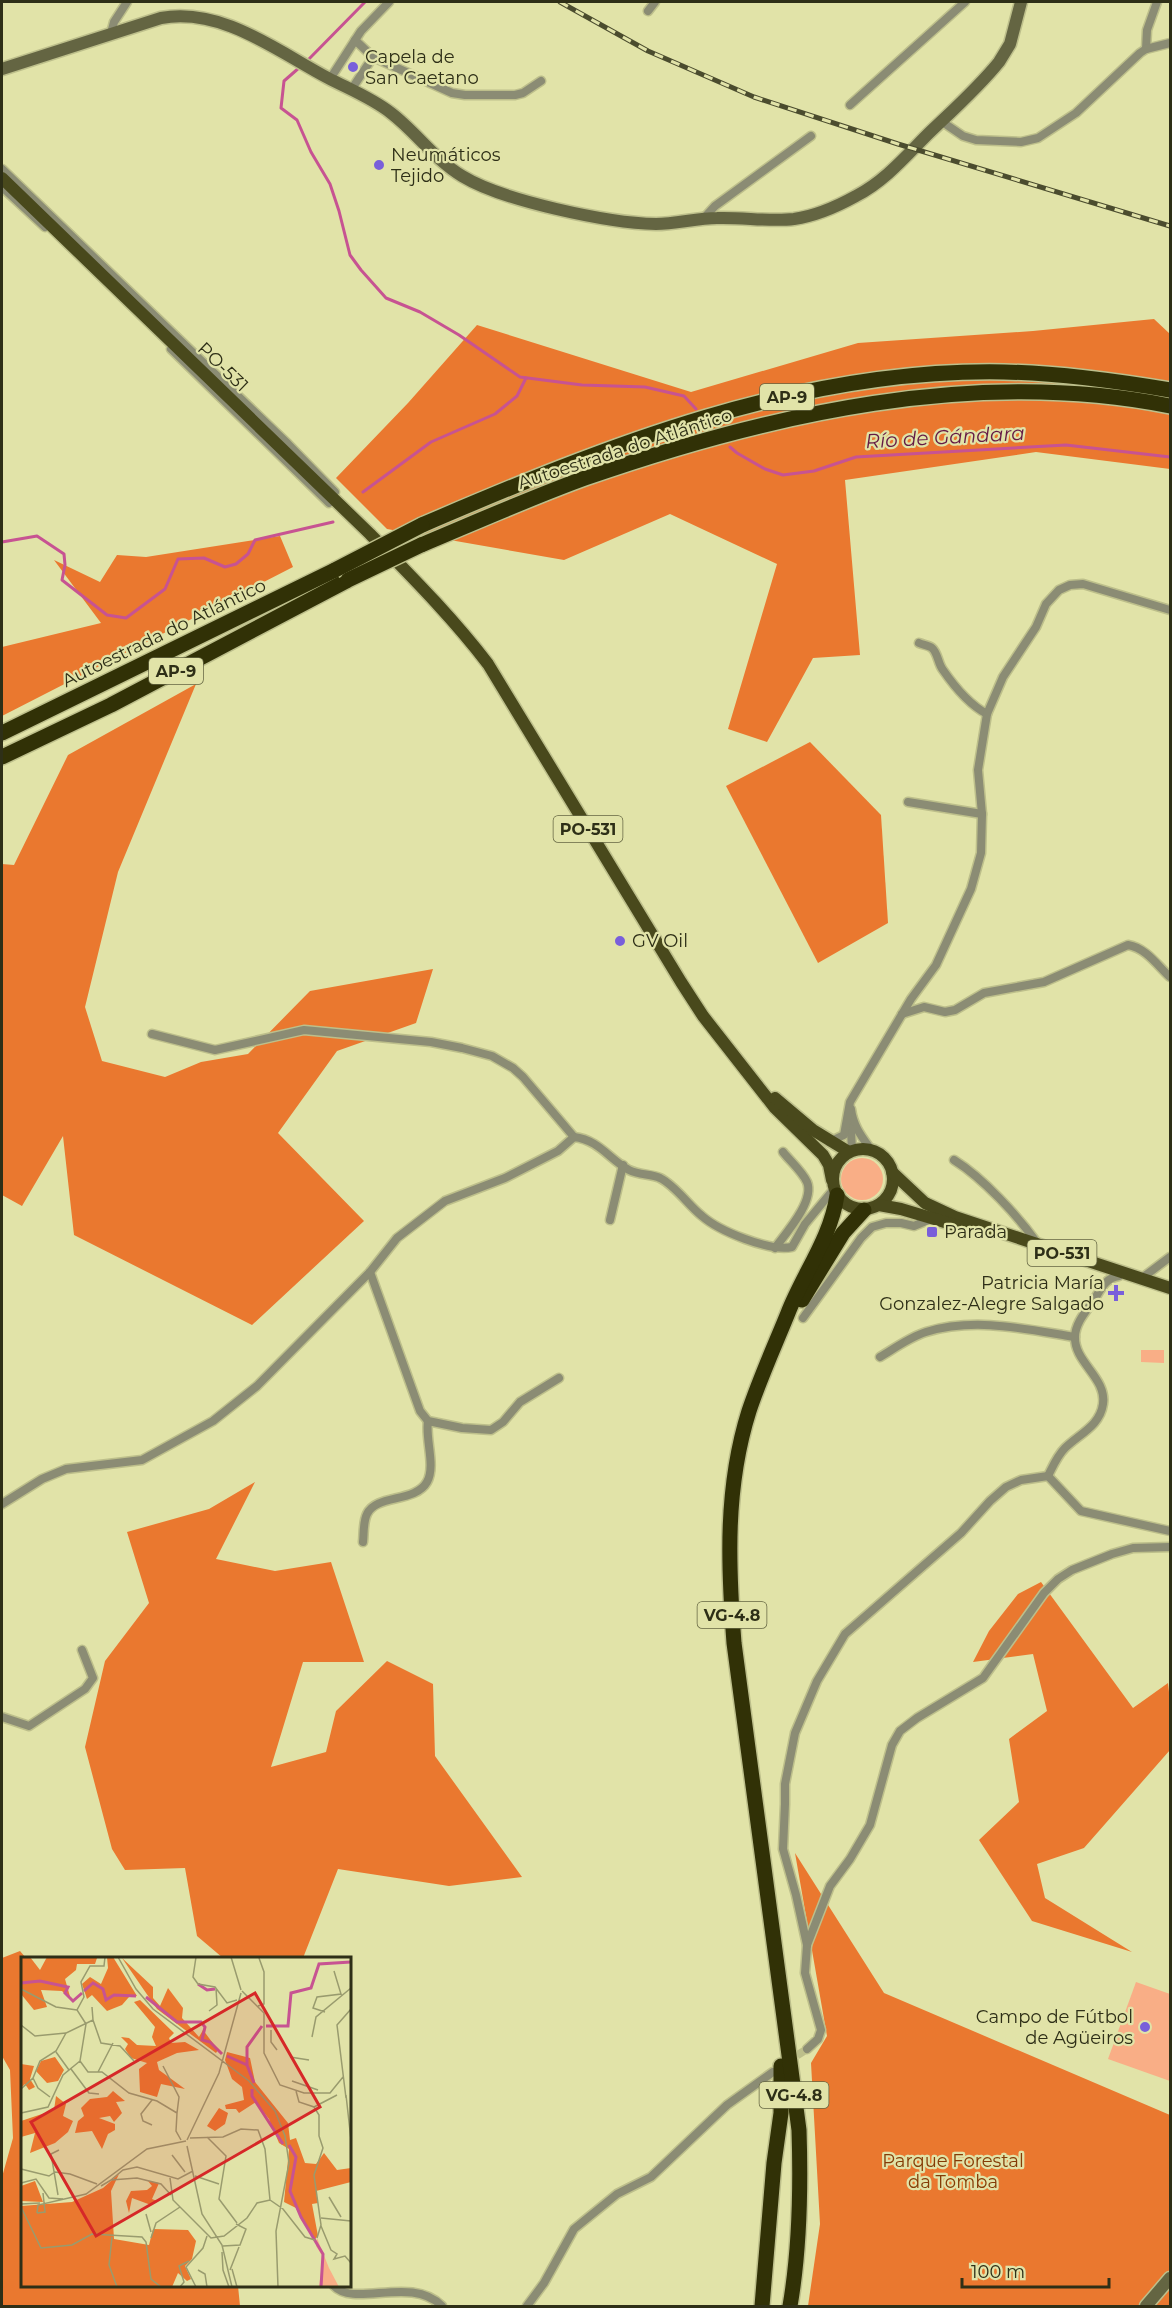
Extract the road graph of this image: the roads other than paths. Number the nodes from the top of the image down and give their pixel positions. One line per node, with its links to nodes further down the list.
1 (127, 2): 8 (street)
2 (389, 2): 9 (street)
3 (655, 2): 7 (street)
4 (965, 2): 17 (street)
5 (1021, 2): 18 (main road)
6 (1157, 2): 11 (street)
7 (648, 11)
8 (111, 33): 13 (main road); 14 (main road)
9 (355, 40): 12 (street); 14 (street)
10 (1170, 43): 11 (street)
11 (1146, 49): 18 (street)
12 (373, 57): 15 (street); 16 (street)
13 (2, 69)
14 (330, 79): 16 (main road)
15 (541, 81)
16 (351, 90): 23 (main road)
17 (850, 105)
18 (941, 121): 23 (main road)
19 (811, 136): 23 (street)
20 (2, 169): 26 (street, PO-531)
21 (2, 178): 26 (main road, PO-531)
22 (2, 187): 26 (street, PO-531)
23 (704, 218)
24 (1170, 390): 30 (highway, Autoestrada do Atlántico / AP-9, bridge)
25 (1170, 406): 31 (highway, Autoestrada do Atlántico / AP-9, bridge)
26 (363, 528): 37 (main road, PO-531 / PO-531)
27 (1170, 610): 29 (street)
28 (919, 644): 29 (street)
29 (987, 714): 33 (street)
30 (2, 733)
31 (2, 757)
32 (908, 802): 33 (street)
33 (982, 814): 35 (street)
34 (1170, 977): 35 (street)
35 (902, 1014): 38 (street)
36 (153, 1034): 40 (street)
37 (753, 1079): 41 (main road, PO-531); 48 (main road, PO-531)
38 (850, 1102): 39 (street); 42 (street)
39 (847, 1123): 41 (street); 44 (street)
40 (574, 1137): 46 (street); 60 (street)
41 (830, 1142): 44 (main road, PO-531)
42 (872, 1151): 44 (main road, PO-531); 47 (main road, PO-531)
43 (783, 1152): 58 (street)
44 (850, 1152): 48 (main road)
45 (954, 1160): 53 (street)
46 (622, 1165): 54 (street); 58 (street)
47 (892, 1172): 49 (main road); 56 (main road, PO-531)
48 (834, 1188): 50 (main road); 51 (street); 55 (highway, VG-4.8)
49 (879, 1205): 50 (main road); 52 (main road, PO-531)
50 (864, 1210): 67 (highway, VG-4.8)
51 (812, 1216): 55 (street); 58 (street)
52 (934, 1218): 62 (main road, PO-531); 65 (street)
53 (1018, 1218): 56 (street); 57 (street)
54 (610, 1220)
55 (831, 1221): 67 (highway, VG-4.8)
56 (1009, 1236): 57 (main road, PO-531)
57 (1039, 1246): 61 (main road, PO-531)
58 (775, 1248)
59 (1170, 1257): 61 (street)
60 (370, 1272): 70 (street); 72 (street)
61 (1150, 1276): 63 (main road, PO-531)
62 (1104, 1277): 64 (main road, PO-531); 66 (street)
63 (1170, 1288)
64 (1170, 1293)
65 (802, 1318)
66 (1075, 1336): 68 (street); 71 (street)
67 (773, 1350): 78 (highway, VG-4.8)
68 (880, 1357)
69 (559, 1378): 70 (street)
70 (428, 1421): 74 (street)
71 (1048, 1476): 73 (street); 79 (street)
72 (2, 1504)
73 (1170, 1531)
74 (363, 1542)
75 (1170, 1547): 79 (street)
76 (82, 1650): 77 (street)
77 (2, 1717)
78 (766, 1884): 86 (highway); 87 (highway, VG-4.8)
79 (807, 1945): 80 (street)
80 (807, 2049)
81 (773, 2072): 85 (street)
82 (1170, 2278): 88 (main road)
83 (335, 2287): 84 (street)
84 (442, 2307)
85 (527, 2307)
86 (762, 2307)
87 (790, 2307)
88 (1146, 2307)

